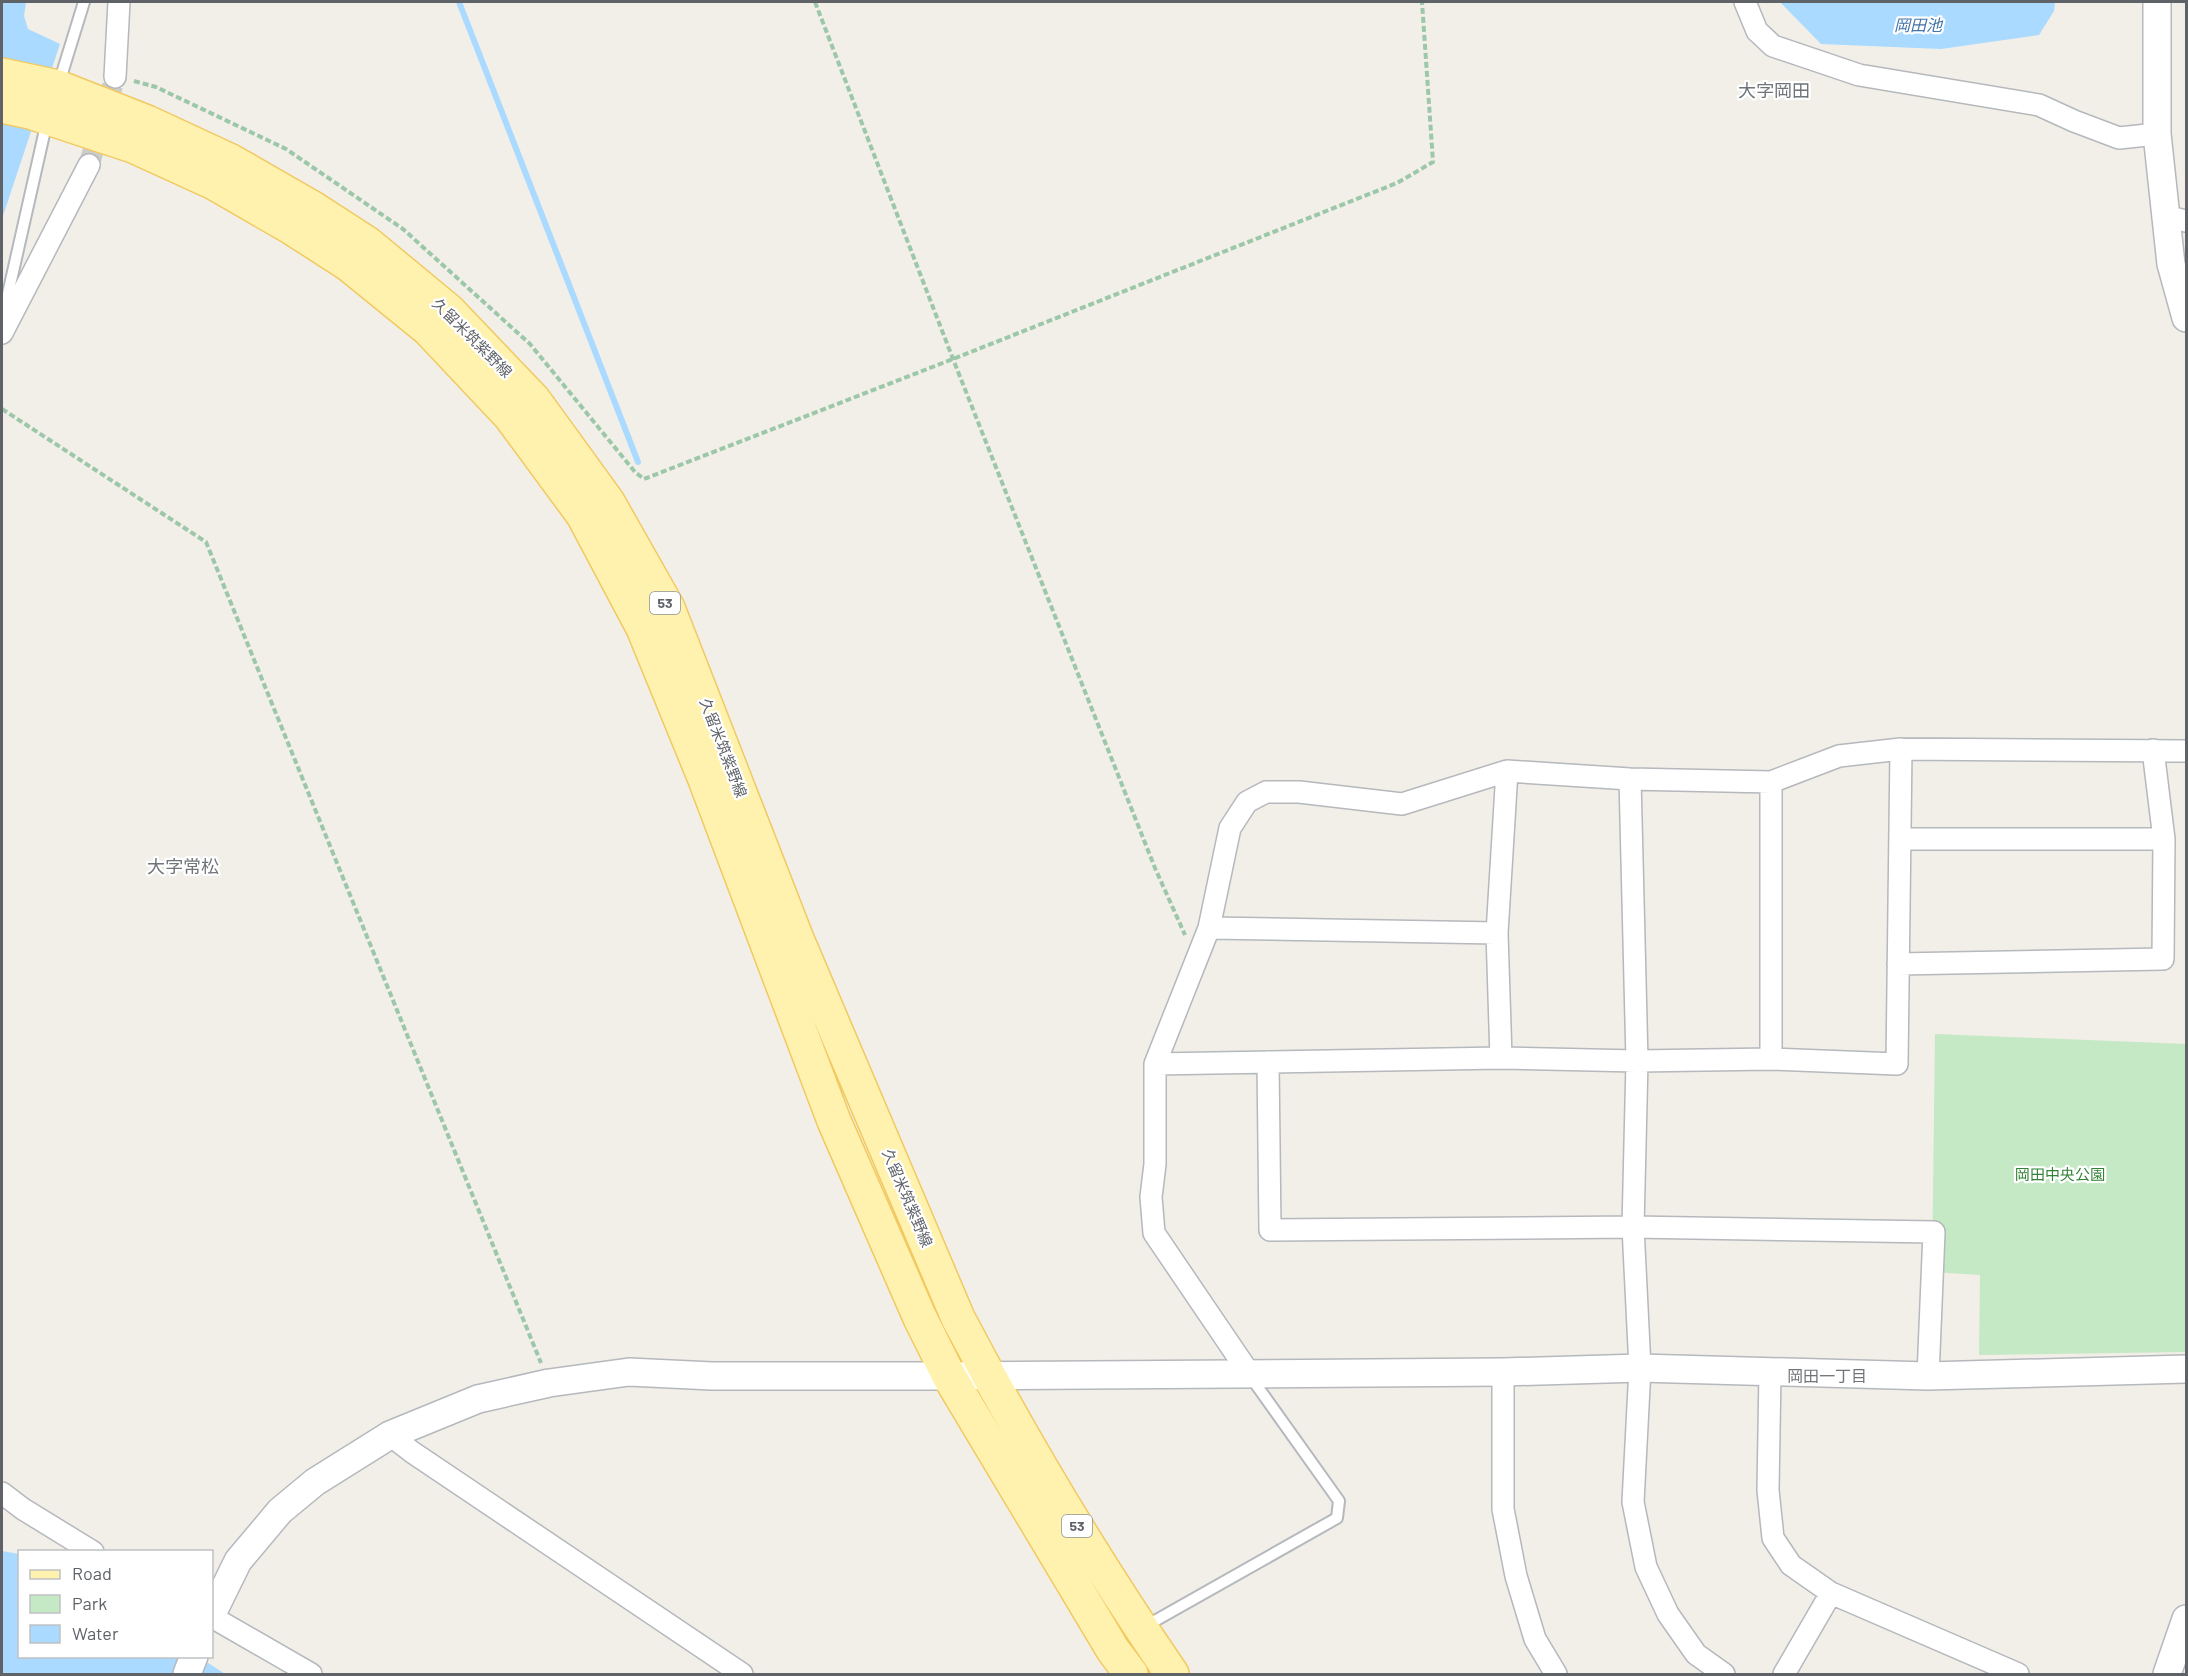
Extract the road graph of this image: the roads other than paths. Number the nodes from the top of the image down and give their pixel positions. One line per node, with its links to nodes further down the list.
1 (84, 2): 7 (lane)
2 (119, 2): 6 (street)
3 (1745, 2): 8 (street)
4 (2157, 2): 8 (street)
5 (2, 75): 7 (main road, 久留米筑紫野線 / 53)
6 (115, 77)
7 (40, 101): 12 (lane); 36 (main road, 久留米筑紫野線 / 53); 37 (main road, 久留米筑紫野線 / 53)
8 (2157, 134): 10 (street)
9 (89, 165): 13 (street)
10 (2176, 218): 11 (street)
11 (2187, 318)
12 (2, 322)
13 (2, 333)
14 (1901, 750): 15 (street); 19 (street); 20 (street)
15 (2153, 750): 16 (street); 21 (street)
16 (2187, 751)
17 (1507, 771): 18 (street); 22 (street); 23 (street)
18 (1630, 779): 19 (street); 27 (street)
19 (1771, 782): 26 (street)
20 (1900, 839): 21 (street); 24 (street)
21 (2164, 839): 24 (street)
22 (1209, 928): 23 (street); 29 (street)
23 (1497, 933): 25 (street)
24 (1898, 964): 26 (street)
25 (1501, 1058): 27 (street); 28 (street)
26 (1772, 1059): 27 (street)
27 (1637, 1061): 30 (street)
28 (1268, 1062): 29 (street); 30 (street)
29 (1155, 1064): 35 (street)
30 (1633, 1227): 31 (street); 38 (street)
31 (1640, 1368): 33 (street); 34 (street); 54 (street)
32 (2187, 1369): 38 (street)
33 (1503, 1372): 35 (street); 53 (street)
34 (1770, 1372): 38 (street); 42 (street)
35 (1248, 1373): 36 (street); 46 (lane)
36 (988, 1375): 37 (street); 46 (main road, 久留米筑紫野線 / 53)
37 (949, 1376): 39 (street); 51 (main road, 久留米筑紫野線 / 53)
38 (1928, 1376)
39 (390, 1435): 43 (street); 50 (street)
40 (2, 1493): 41 (street)
41 (91, 1550)
42 (1831, 1593): 55 (street); 56 (street)
43 (213, 1614)
44 (213, 1617): 49 (street)
45 (2187, 1619): 57 (street)
46 (1141, 1629): 52 (main road, 久留米筑紫野線 / 53)
47 (193, 1658): 48 (street)
48 (187, 1674)
49 (311, 1674)
50 (742, 1674)
51 (1131, 1674)
52 (1172, 1674)
53 (1556, 1674)
54 (1724, 1674)
55 (1784, 1674)
56 (2018, 1674)
57 (2167, 1674)

